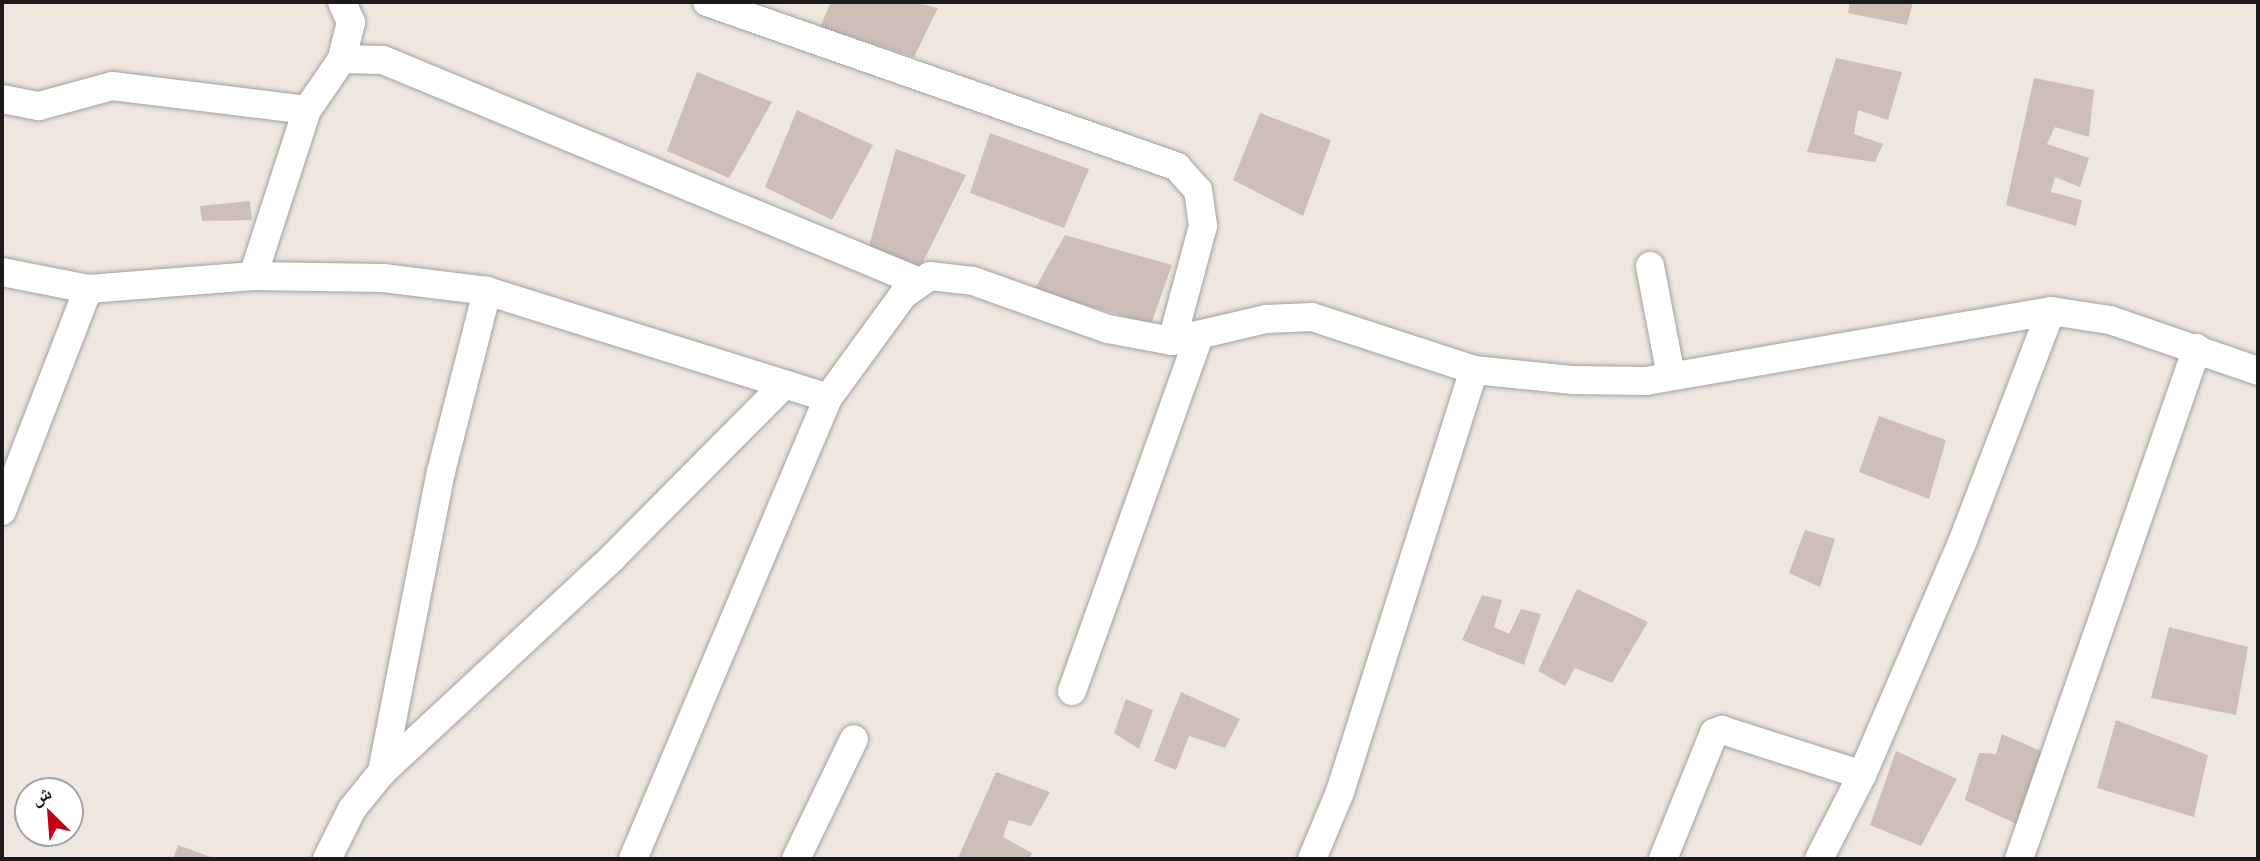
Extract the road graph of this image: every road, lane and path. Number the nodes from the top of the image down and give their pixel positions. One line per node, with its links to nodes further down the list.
1 (342, 2): 3 (street)
2 (707, 2): 13 (street)
3 (342, 59): 5 (street); 9 (street)
4 (2, 99): 5 (street)
5 (307, 110): 8 (street)
6 (1650, 266): 17 (street)
7 (2, 272): 10 (street)
8 (253, 276): 10 (street); 11 (street)
9 (917, 281): 13 (street); 19 (street)
10 (88, 289): 20 (street)
11 (487, 291): 18 (street); 23 (street)
12 (2050, 311): 14 (street); 17 (street); 24 (street)
13 (1185, 339): 15 (street); 21 (street)
14 (2197, 348): 16 (street); 31 (street)
15 (1474, 370): 17 (street); 28 (street)
16 (2258, 371)
17 (1671, 376)
18 (785, 384): 19 (street); 23 (street)
19 (828, 398): 26 (street)
20 (2, 511)
21 (1072, 691)
22 (855, 739): 27 (street)
23 (382, 772): 25 (street)
24 (1862, 775): 29 (street); 30 (street)
25 (327, 859)
26 (633, 859)
27 (796, 859)
28 (1312, 859)
29 (1663, 859)
30 (1819, 859)
31 (2019, 859)

